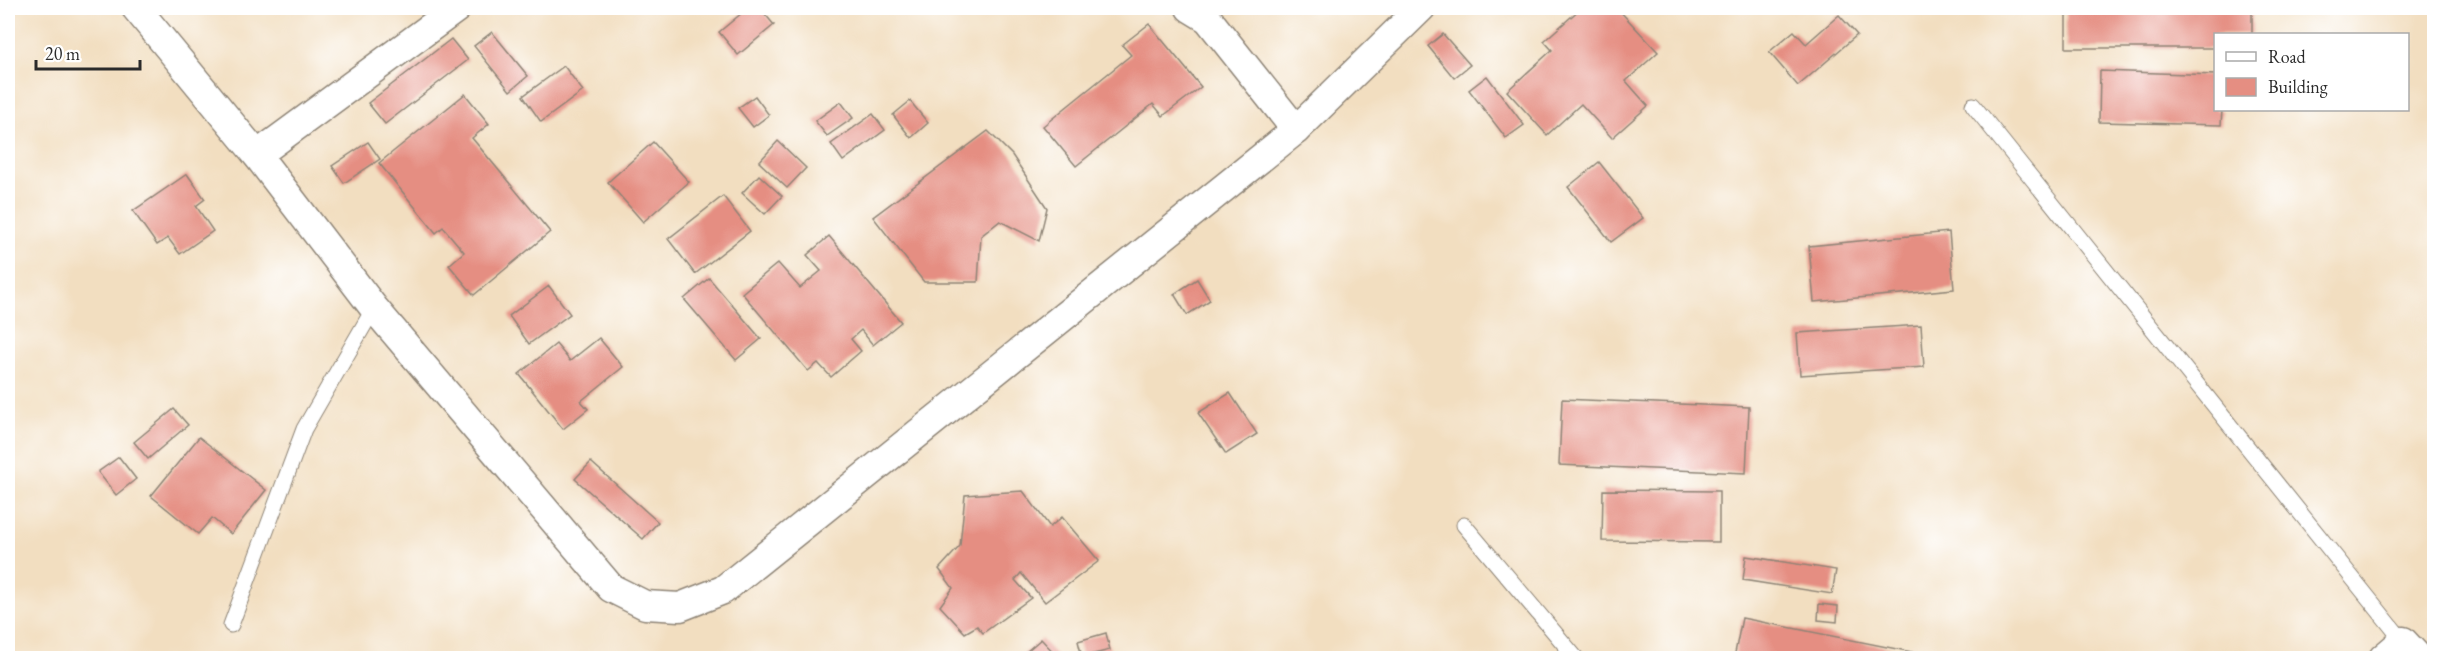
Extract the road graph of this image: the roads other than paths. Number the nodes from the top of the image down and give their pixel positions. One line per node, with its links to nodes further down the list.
1 (136, 8): 7 (street)
2 (457, 8): 7 (street)
3 (1190, 8): 6 (street)
4 (1421, 8): 6 (street)
5 (1973, 105): 11 (lane)
6 (1296, 130): 8 (street)
7 (257, 155): 8 (street)
8 (374, 308): 10 (lane)
9 (1464, 525): 12 (lane)
10 (231, 625)
11 (2402, 653)
12 (1576, 658)

